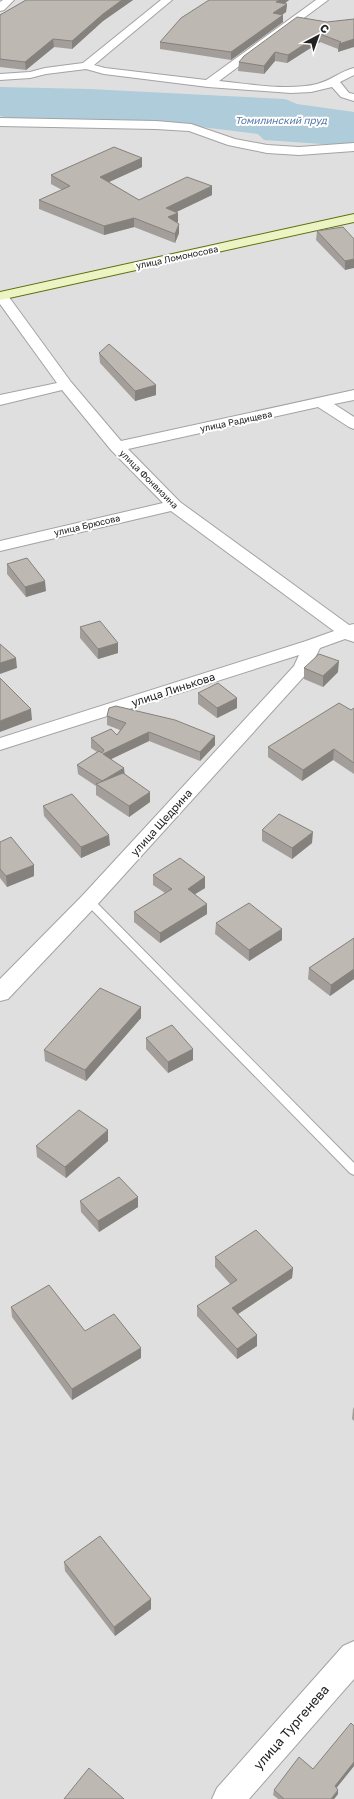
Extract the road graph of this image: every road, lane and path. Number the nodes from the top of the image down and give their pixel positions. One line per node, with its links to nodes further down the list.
1 (9, 0): 4 (street)
2 (167, 0): 5 (street)
3 (323, 0): 9 (street)
4 (0, 8)
5 (86, 66): 7 (street); 9 (street)
6 (354, 71): 8 (street)
7 (0, 77)
8 (334, 82): 9 (street); 10 (street)
9 (208, 84)
10 (354, 98)
11 (0, 122): 12 (street)
12 (354, 147)
13 (354, 218): 14 (street, улица Ломоносова)
14 (0, 296): 15 (street, улица Фонвизина)
15 (66, 385): 17 (street); 20 (street, улица Фонвизина)
16 (354, 395): 18 (street, улица Радищева)
17 (0, 400)
18 (322, 403): 19 (street); 20 (street, улица Радищева)
19 (354, 424)
20 (117, 447): 21 (street, улица Фонвизина)
21 (174, 505): 22 (street, улица Брюсова); 23 (street, улица Фонвизина)
22 (0, 546)
23 (351, 633): 24 (street, улица Линькова)
24 (312, 645): 25 (street, улица Линькова); 26 (street, улица Щедрина)
25 (0, 744)
26 (89, 901): 27 (street, улица Щедрина); 28 (lane)
27 (0, 992)
28 (354, 1170)
29 (354, 1656): 30 (street, улица Тургенева)
30 (228, 1799)

